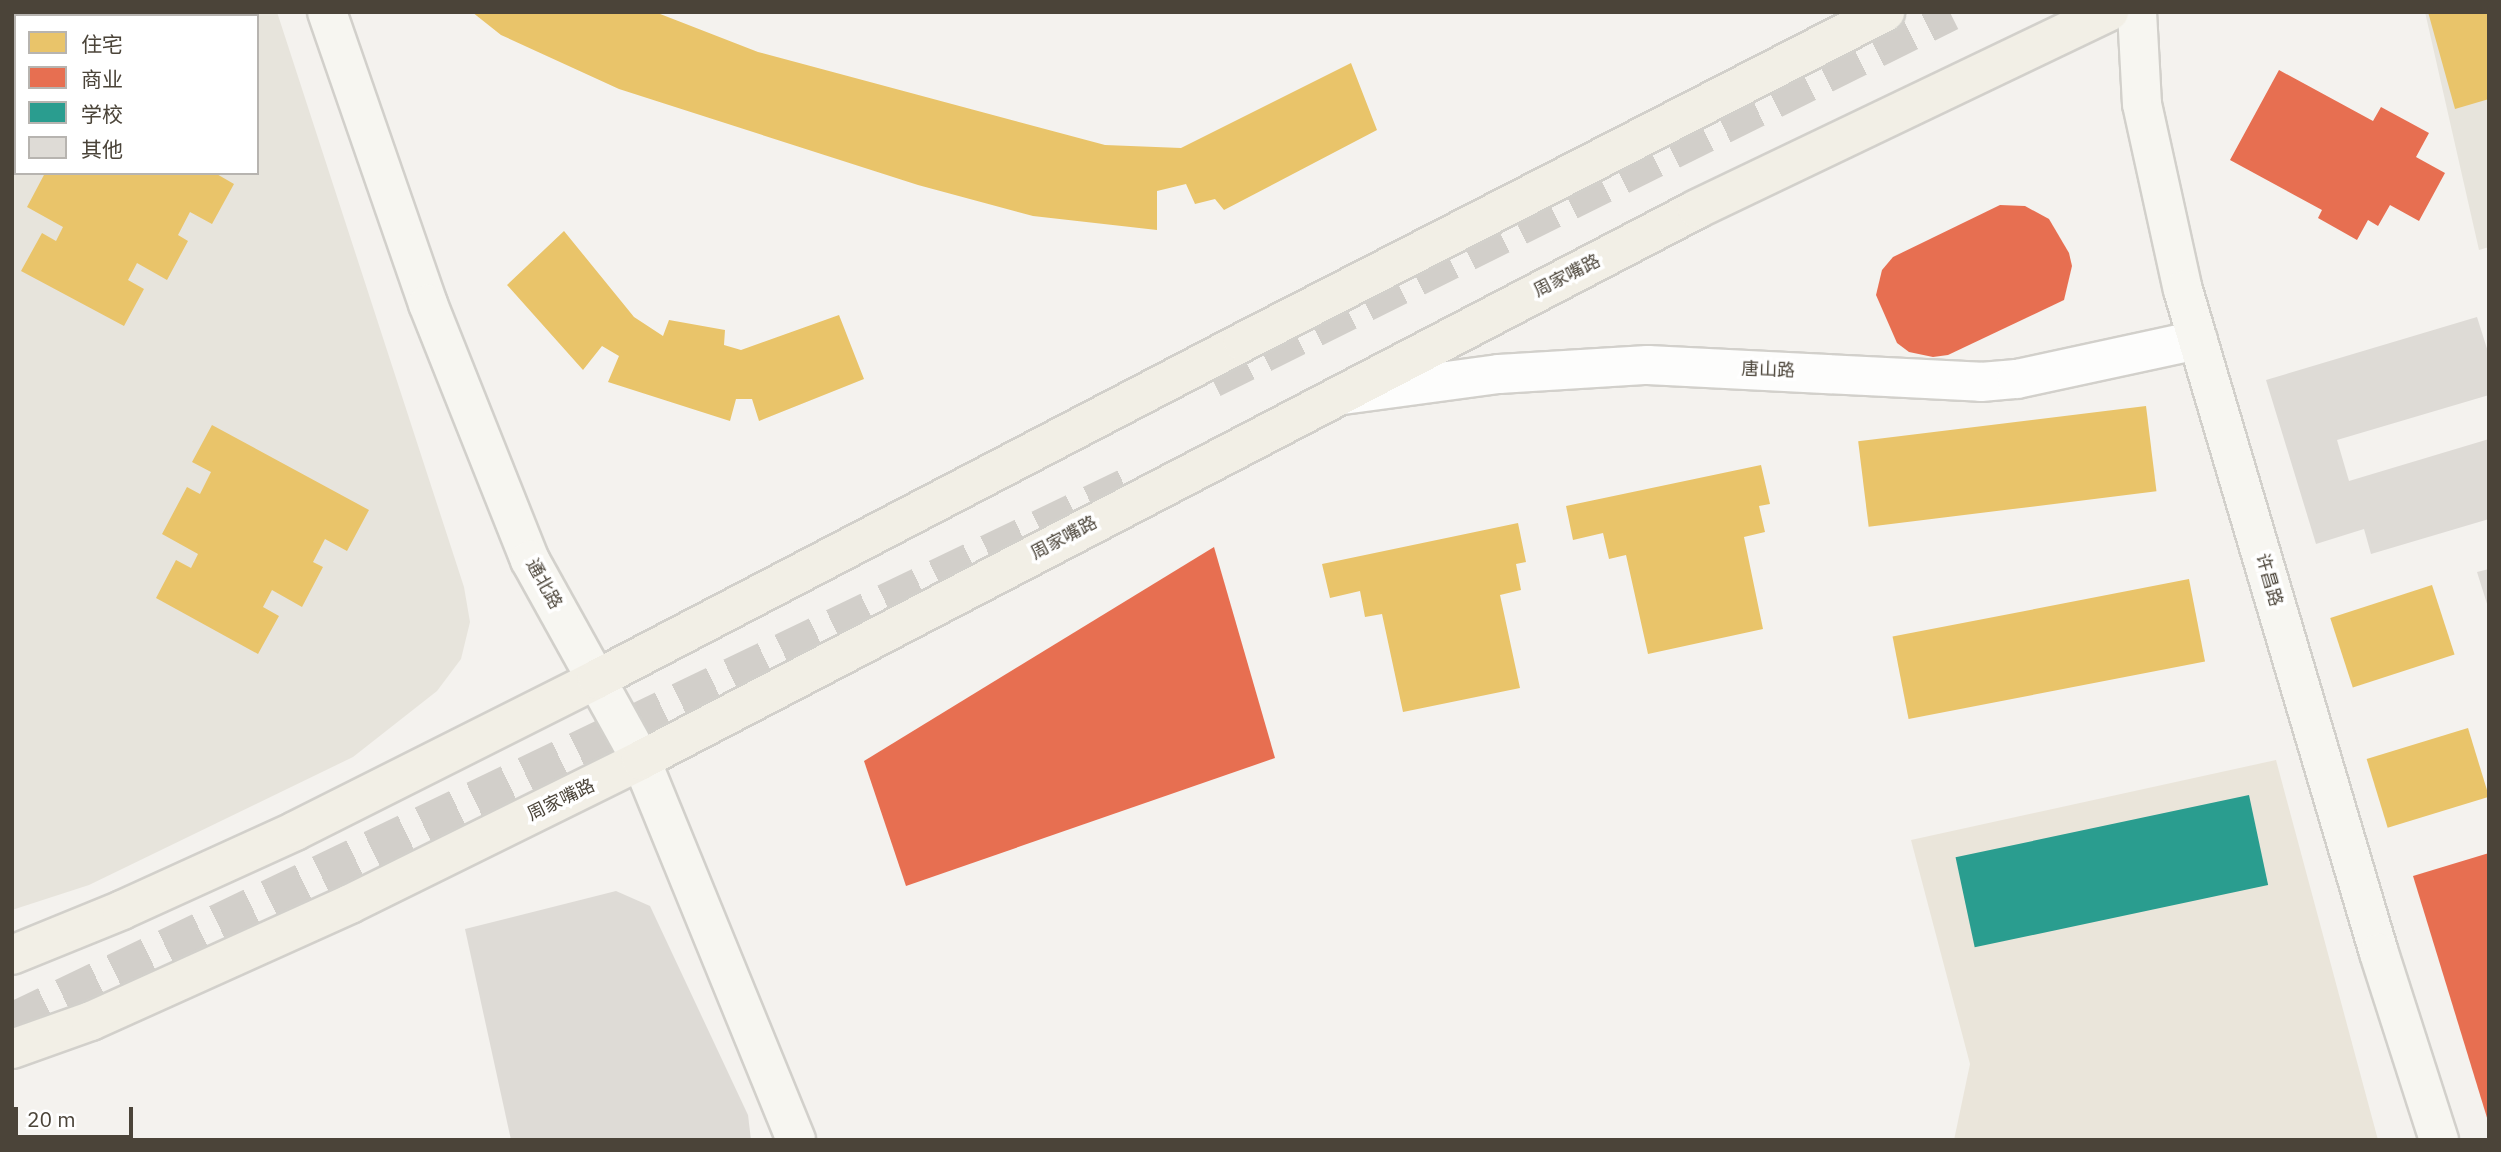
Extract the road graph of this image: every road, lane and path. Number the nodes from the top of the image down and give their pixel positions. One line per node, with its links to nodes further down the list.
1 (327, 12): 7 (street, 通北路)
2 (1885, 12): 7 (main road)
3 (2109, 12): 6 (main road, 周家嘴路)
4 (2137, 12): 5 (street, 许昌路)
5 (2198, 340): 6 (street, 唐山路); 12 (street, 许昌路)
6 (1334, 397): 8 (main road, 周家嘴路)
7 (597, 679): 8 (street, 通北路); 9 (main road)
8 (641, 760): 10 (main road, 周家嘴路); 11 (street, 通北路)
9 (12, 955)
10 (12, 1049)
11 (796, 1140)
12 (2439, 1140)

